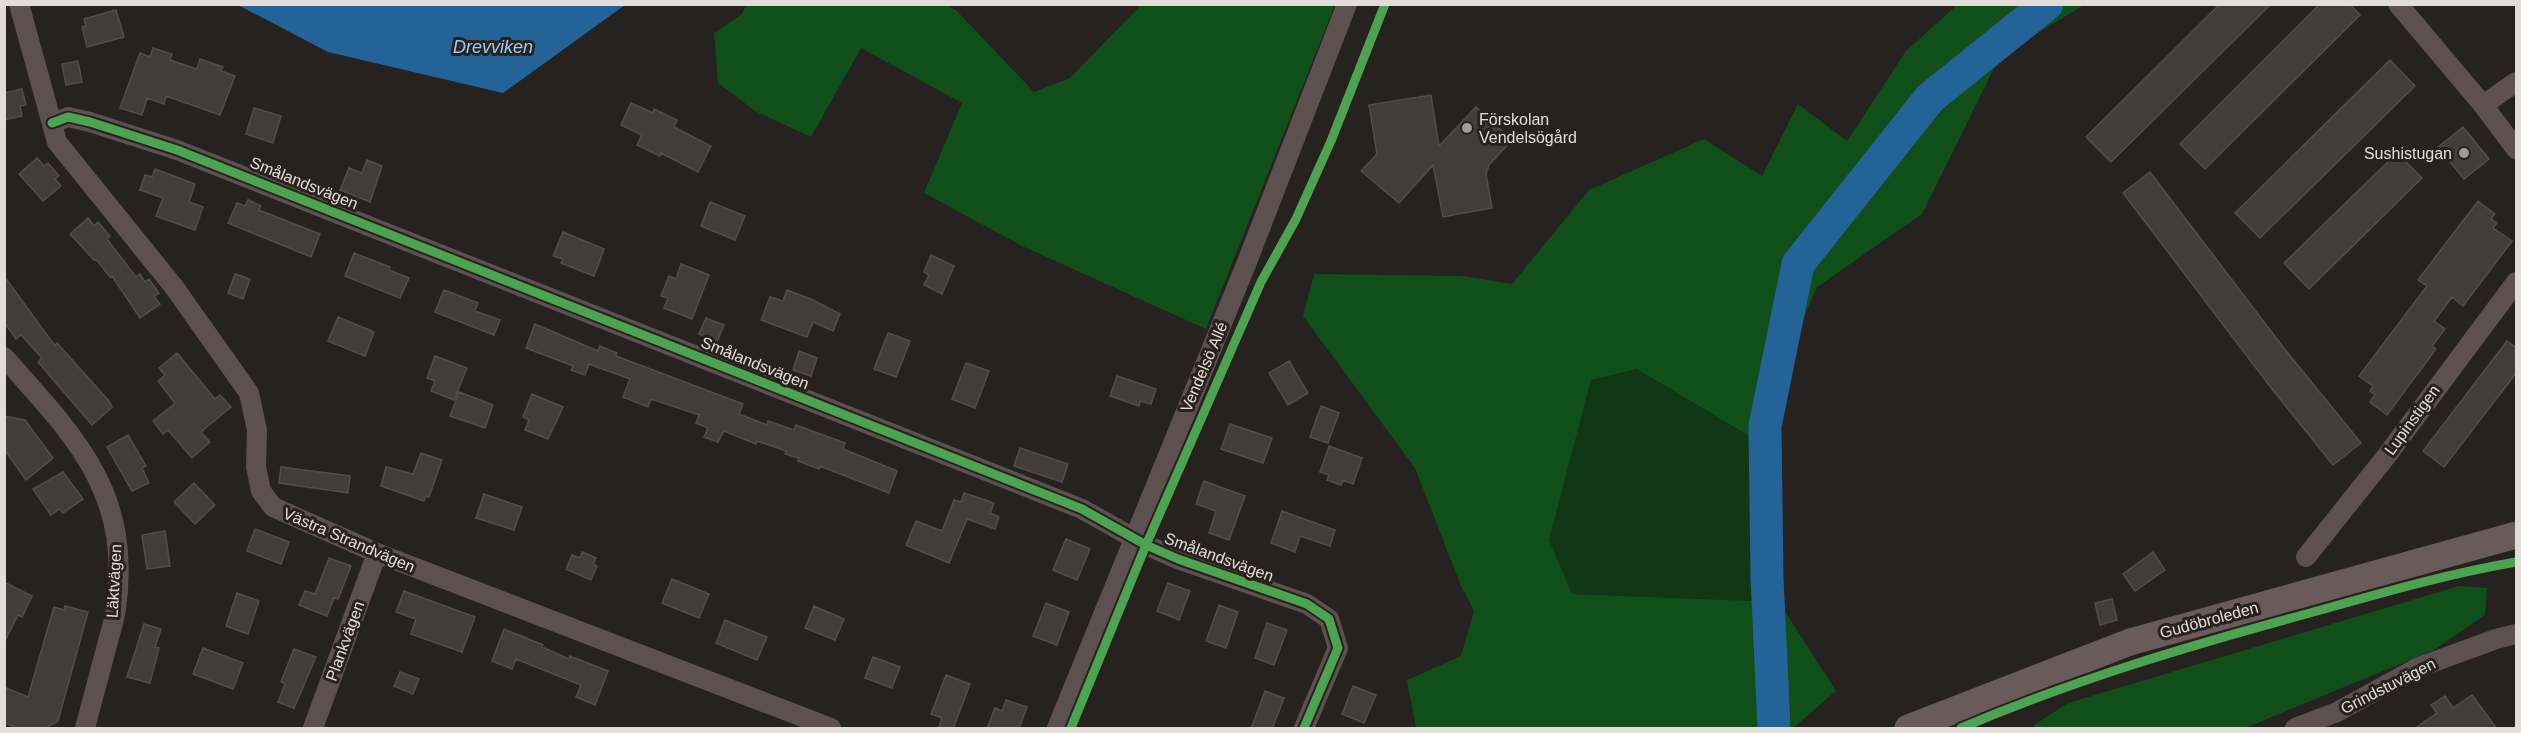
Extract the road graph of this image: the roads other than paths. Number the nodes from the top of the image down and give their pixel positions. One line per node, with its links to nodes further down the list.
1 (19, 4): 6 (street, Västra Strandvägen)
2 (1347, 4): 11 (street, Vendelsö Allé)
3 (2398, 4): 5 (street)
4 (2517, 82): 5 (street)
5 (2483, 105): 7 (street)
6 (52, 123): 11 (street, Smålandsvägen); 12 (street, Västra Strandvägen)
7 (2517, 149)
8 (2517, 282): 13 (street, Lupinstigen)
9 (4, 357): 15 (street, Läktvägen)
10 (2517, 535): 20 (main road, Gudöbroleden)
11 (1133, 537): 18 (street, Vendelsö Allé); 19 (street, Smålandsvägen)
12 (376, 553): 16 (street, Plankvägen); 17 (street, Västra Strandvägen)
13 (2306, 557)
14 (2517, 634): 21 (street, Grindstuvägen)
15 (85, 729)
16 (313, 729)
17 (831, 729)
18 (1057, 729)
19 (1304, 729)
20 (1908, 729)
21 (2295, 729)

